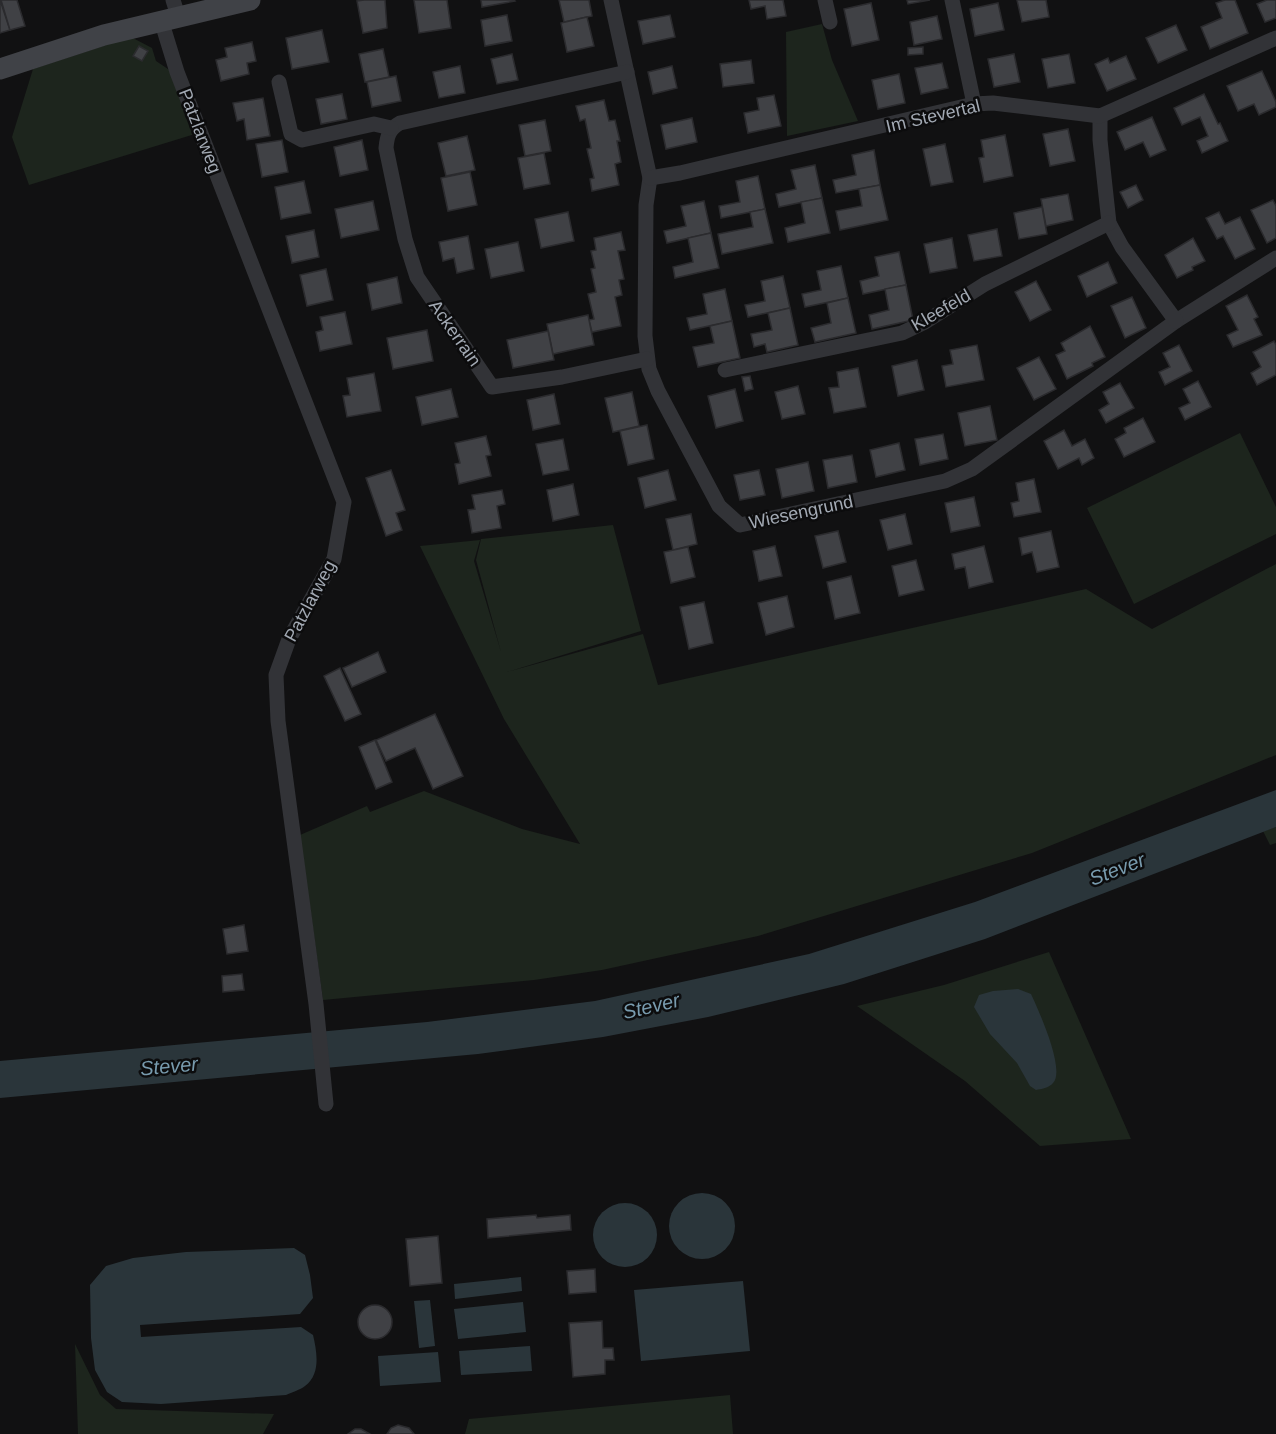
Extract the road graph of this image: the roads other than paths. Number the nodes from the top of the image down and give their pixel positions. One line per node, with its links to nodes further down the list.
1 (250, 0): 5 (main road)
2 (612, 0): 9 (street, Wiesengrund)
3 (825, 0): 6 (street)
4 (952, 0): 11 (street)
5 (171, 12): 8 (main road); 20 (street, Patzlarweg)
6 (830, 22)
7 (1276, 38): 12 (street)
8 (0, 69)
9 (627, 72): 13 (street); 14 (street, Wiesengrund)
10 (279, 82): 13 (street)
11 (974, 104): 12 (street, Im Stevertal); 14 (street, Im Stevertal)
12 (1100, 116): 15 (street)
13 (391, 128): 18 (street, Ackerrain)
14 (650, 178): 18 (street, Wiesengrund)
15 (1109, 223): 17 (street); 19 (street, Kleefeld)
16 (1276, 258): 17 (street, Wiesengrund)
17 (1176, 321): 18 (street, Wiesengrund)
18 (647, 359)
19 (725, 370)
20 (326, 1098)

